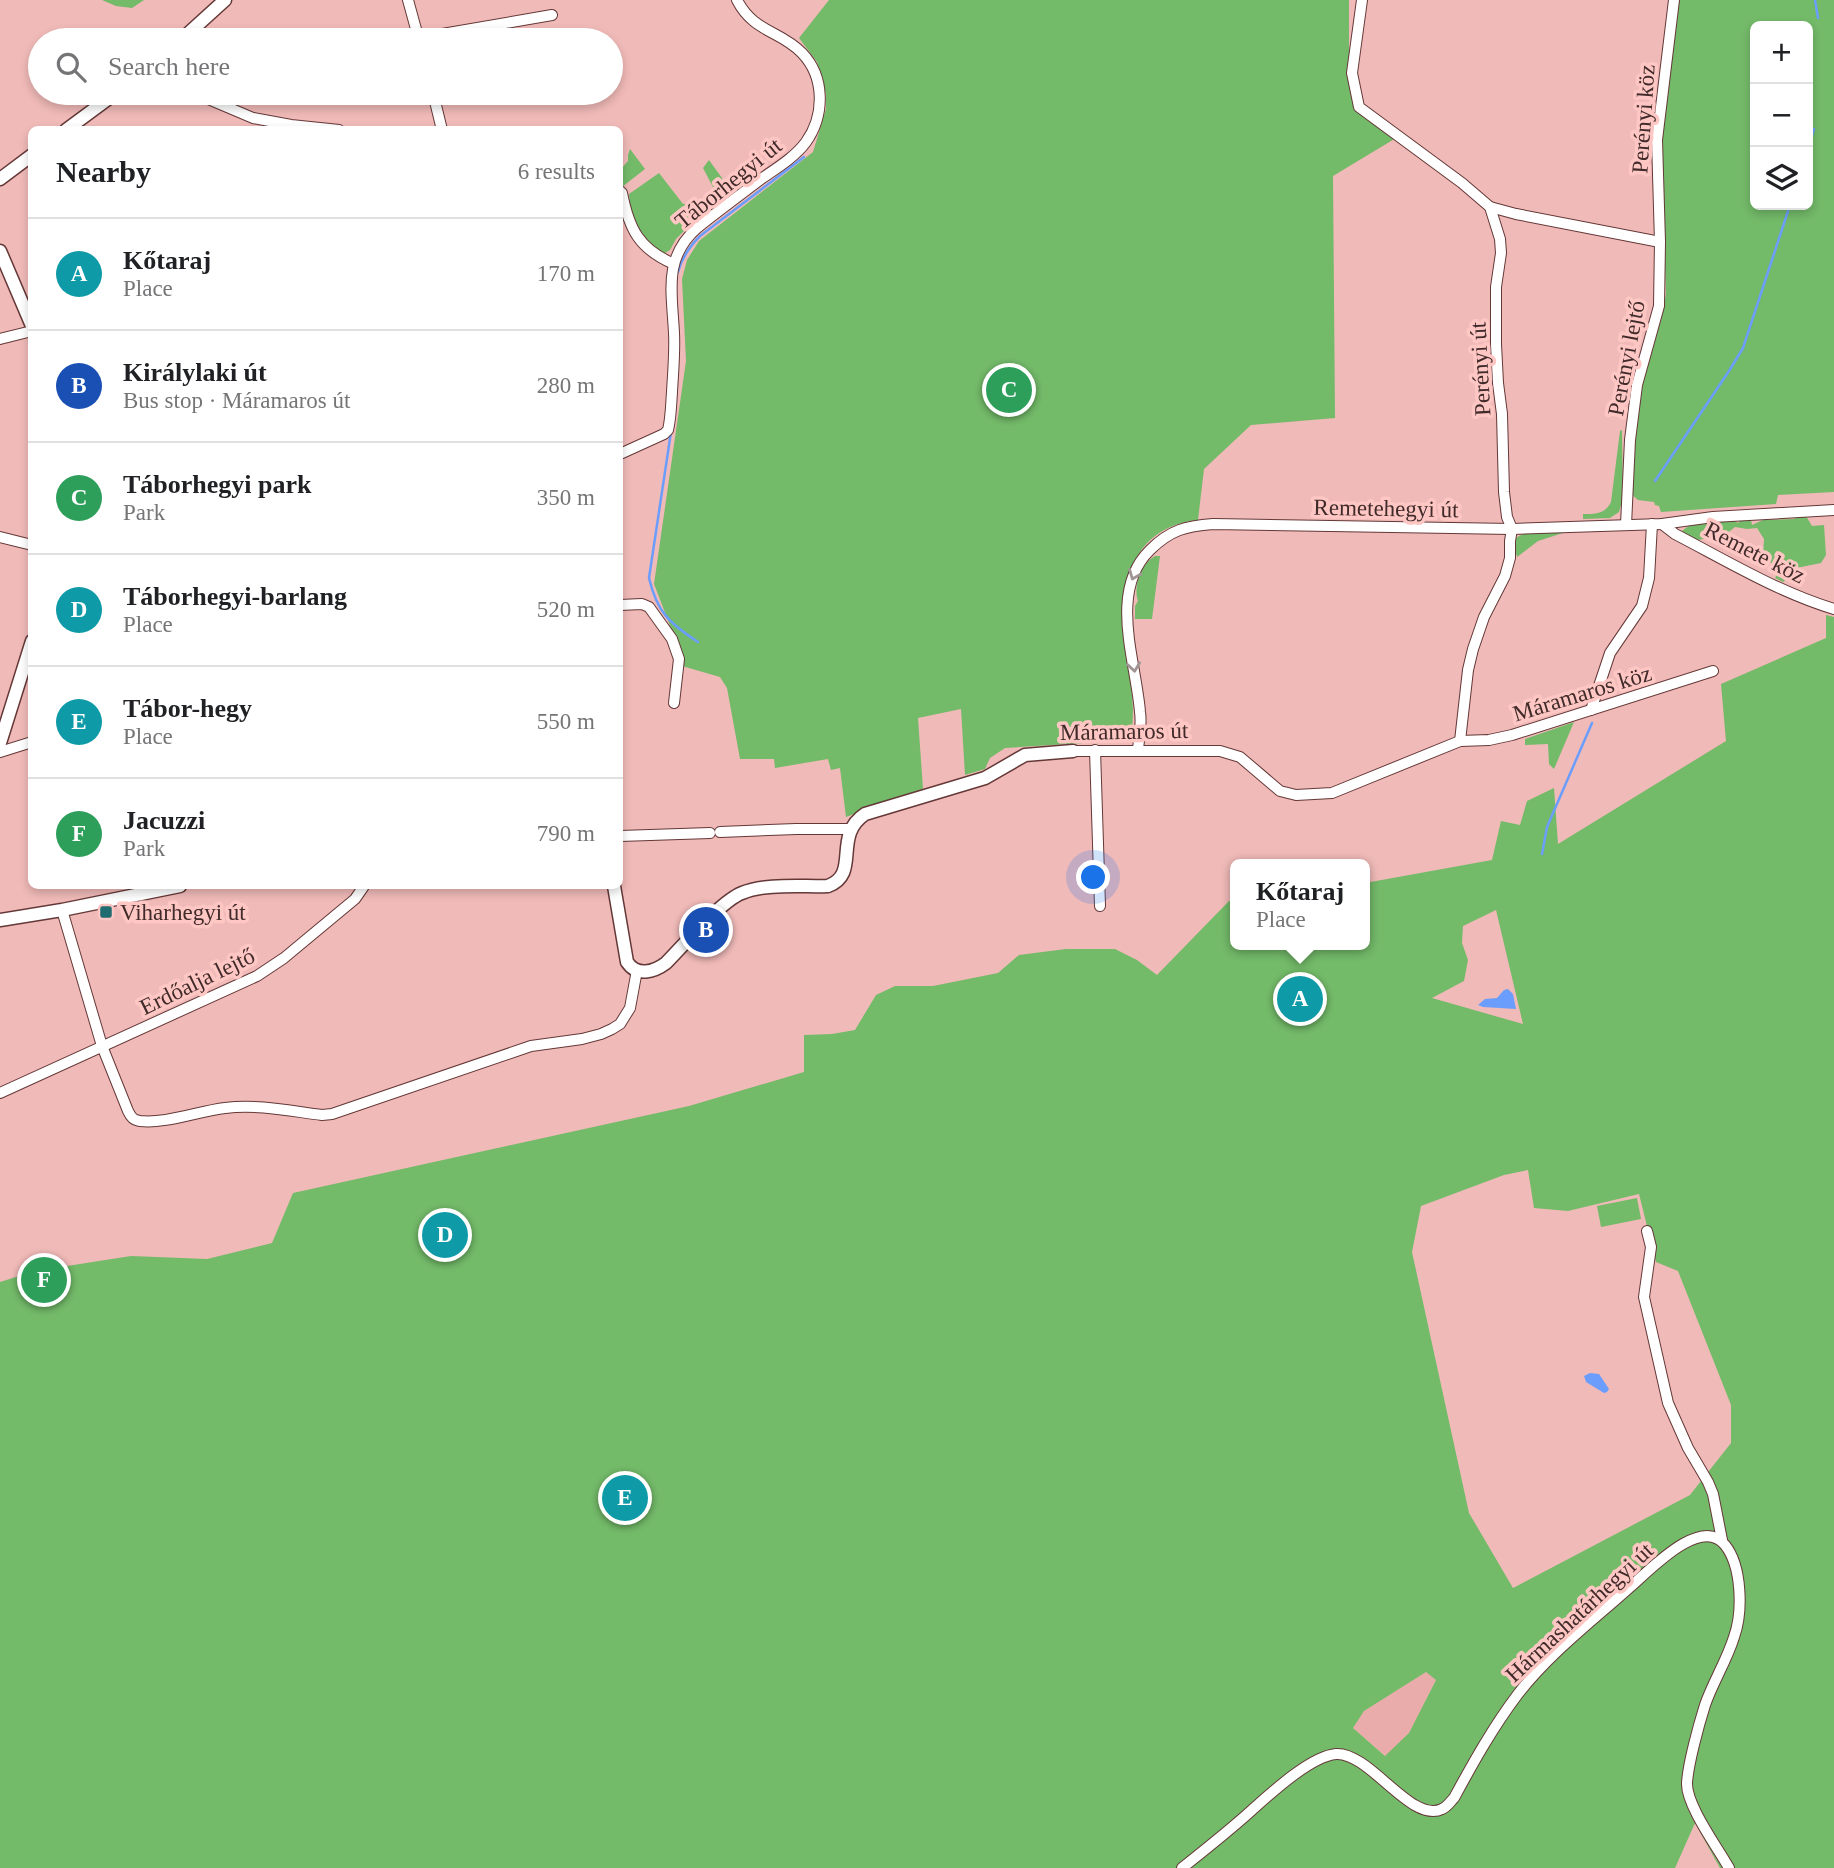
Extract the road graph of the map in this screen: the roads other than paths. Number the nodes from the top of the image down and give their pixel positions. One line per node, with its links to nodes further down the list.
1 (225, 0): 7 (street)
2 (408, 0): 8 (street)
3 (737, 0): 22 (street, Táborhegyi út)
4 (1362, 0): 19 (street)
5 (1674, 0): 20 (street, Perényi köz)
6 (552, 15): 9 (street)
7 (194, 28)
8 (416, 28)
9 (480, 28)
10 (100, 105): 13 (street)
11 (222, 105): 14 (street)
12 (436, 105): 15 (street)
13 (71, 126)
14 (300, 126)
15 (441, 126)
16 (28, 158): 17 (street)
17 (0, 179)
18 (623, 197): 22 (street)
19 (1490, 207): 20 (street); 30 (street, Perényi út)
20 (1660, 242): 28 (street, Perényi lejtő)
21 (0, 251): 23 (street)
22 (674, 264): 26 (street, Táborhegyi út)
23 (28, 317)
24 (28, 332): 25 (street)
25 (0, 339)
26 (623, 453)
27 (1834, 510): 29 (street, Remetehegyi út)
28 (1626, 524): 29 (street, Remetehegyi út); 30 (street, Remetehegyi út)
29 (1657, 524): 34 (street, Remete köz); 38 (street)
30 (1512, 529): 39 (street); 43 (street, Remetehegyi út, one-way to 43)
31 (0, 537): 32 (street)
32 (28, 544)
33 (623, 605): 37 (street)
34 (1834, 609)
35 (28, 654): 40 (street)
36 (1713, 671): 38 (street, Máramaros köz)
37 (674, 703)
38 (1591, 710): 39 (street, Máramaros köz)
39 (1460, 741): 43 (street, Máramaros út)
40 (0, 743)
41 (28, 744): 45 (street)
42 (1095, 750): 43 (street, Máramaros út); 44 (street, Máramaros út); 51 (street)
43 (1138, 750)
44 (1073, 751): 46 (street, Máramaros út)
45 (0, 752)
46 (850, 829): 47 (street); 54 (street)
47 (623, 836)
48 (165, 889): 52 (street)
49 (363, 889): 55 (street, Erdőalja lejtő)
50 (614, 889): 54 (street)
51 (1100, 906)
52 (62, 910): 53 (street); 55 (street)
53 (0, 920)
54 (637, 971): 57 (street)
55 (102, 1046): 56 (street, Erdőalja lejtő); 57 (street)
56 (80, 1056): 57 (street); 58 (street, Erdőalja lejtő)
57 (109, 1065)
58 (0, 1093)
59 (1647, 1231): 60 (street)
60 (1722, 1541): 61 (street, Hármashatárhegyi út); 62 (street)
61 (1182, 1868)
62 (1729, 1868)

